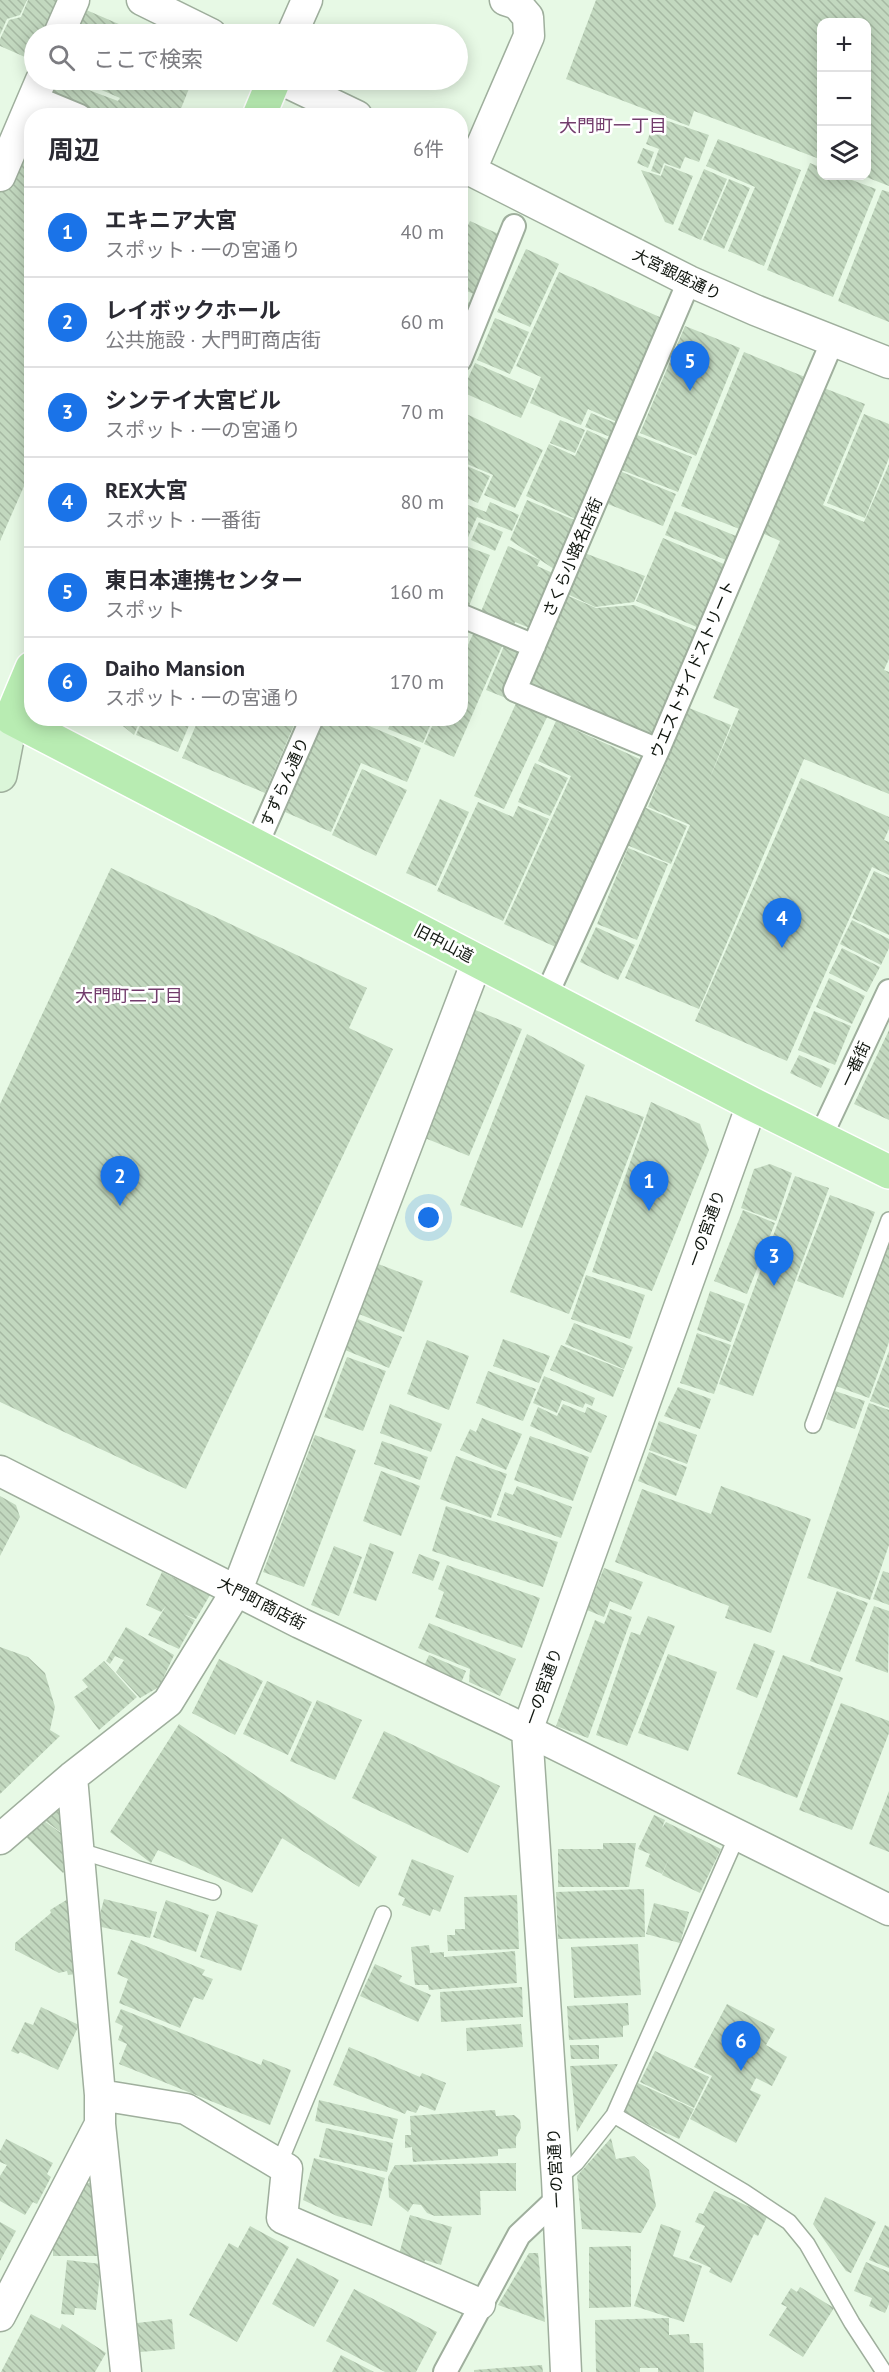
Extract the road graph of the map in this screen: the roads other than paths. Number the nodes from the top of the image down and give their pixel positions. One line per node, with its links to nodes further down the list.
1 (74, 0): 5 (street)
2 (307, 0): 7 (street)
3 (505, 0): 17 (street)
4 (149, 1): 6 (street)
5 (63, 24)
6 (193, 24)
7 (296, 24)
8 (36, 90): 12 (street)
9 (40, 90): 13 (street)
10 (270, 90): 14 (main road)
11 (303, 90): 15 (street)
12 (29, 108)
13 (68, 108)
14 (262, 108)
15 (340, 108)
16 (24, 119): 19 (street)
17 (468, 164)
18 (468, 169): 21 (street, 大宮銀座通り)
19 (0, 176)
20 (514, 226): 22 (street)
21 (689, 281): 23 (street, 大宮銀座通り); 26 (street, さくら小路名店街)
22 (468, 340)
23 (833, 340): 24 (street, 大宮銀座通り); 30 (street, ウエストサイドストリート)
24 (889, 363)
25 (468, 618): 26 (street)
26 (534, 646): 30 (street, さくら小路名店街)
27 (24, 683): 28 (main road)
28 (4, 719): 31 (main road); 32 (main road, 旧中山道)
29 (308, 726): 32 (street, すずらん通り)
30 (658, 750): 35 (street, ウエストサイドストリート)
31 (0, 775)
32 (256, 846): 33 (main road, 旧中山道)
33 (477, 961): 35 (main road, 旧中山道); 42 (street)
34 (889, 991): 37 (street, 一番街)
35 (546, 996): 36 (main road, 旧中山道)
36 (752, 1104): 37 (main road, 旧中山道); 43 (street, 一の宮通り)
37 (820, 1138): 38 (main road, 旧中山道)
38 (889, 1172)
39 (889, 1220): 40 (lane)
40 (813, 1425)
41 (0, 1471): 42 (street, 大門町商店街)
42 (237, 1590): 43 (street, 大門町商店街); 44 (street)
43 (527, 1731): 45 (street, 大門町商店街); 55 (street, 一の宮通り)
44 (72, 1777): 46 (street); 47 (street)
45 (737, 1836): 49 (street, 大門町商店街); 52 (lane)
46 (0, 1839)
47 (77, 1850): 48 (lane); 51 (street)
48 (213, 1892)
49 (889, 1910)
50 (383, 1914): 54 (lane)
51 (100, 2095): 53 (street); 54 (street)
52 (614, 2115): 55 (lane); 61 (lane)
53 (100, 2124): 57 (street); 58 (street)
54 (279, 2164): 56 (street)
55 (557, 2190): 56 (street); 60 (street, 一の宮通り)
56 (480, 2304): 59 (street)
57 (0, 2316)
58 (126, 2372)
59 (445, 2372)
60 (566, 2372)
61 (884, 2372)

